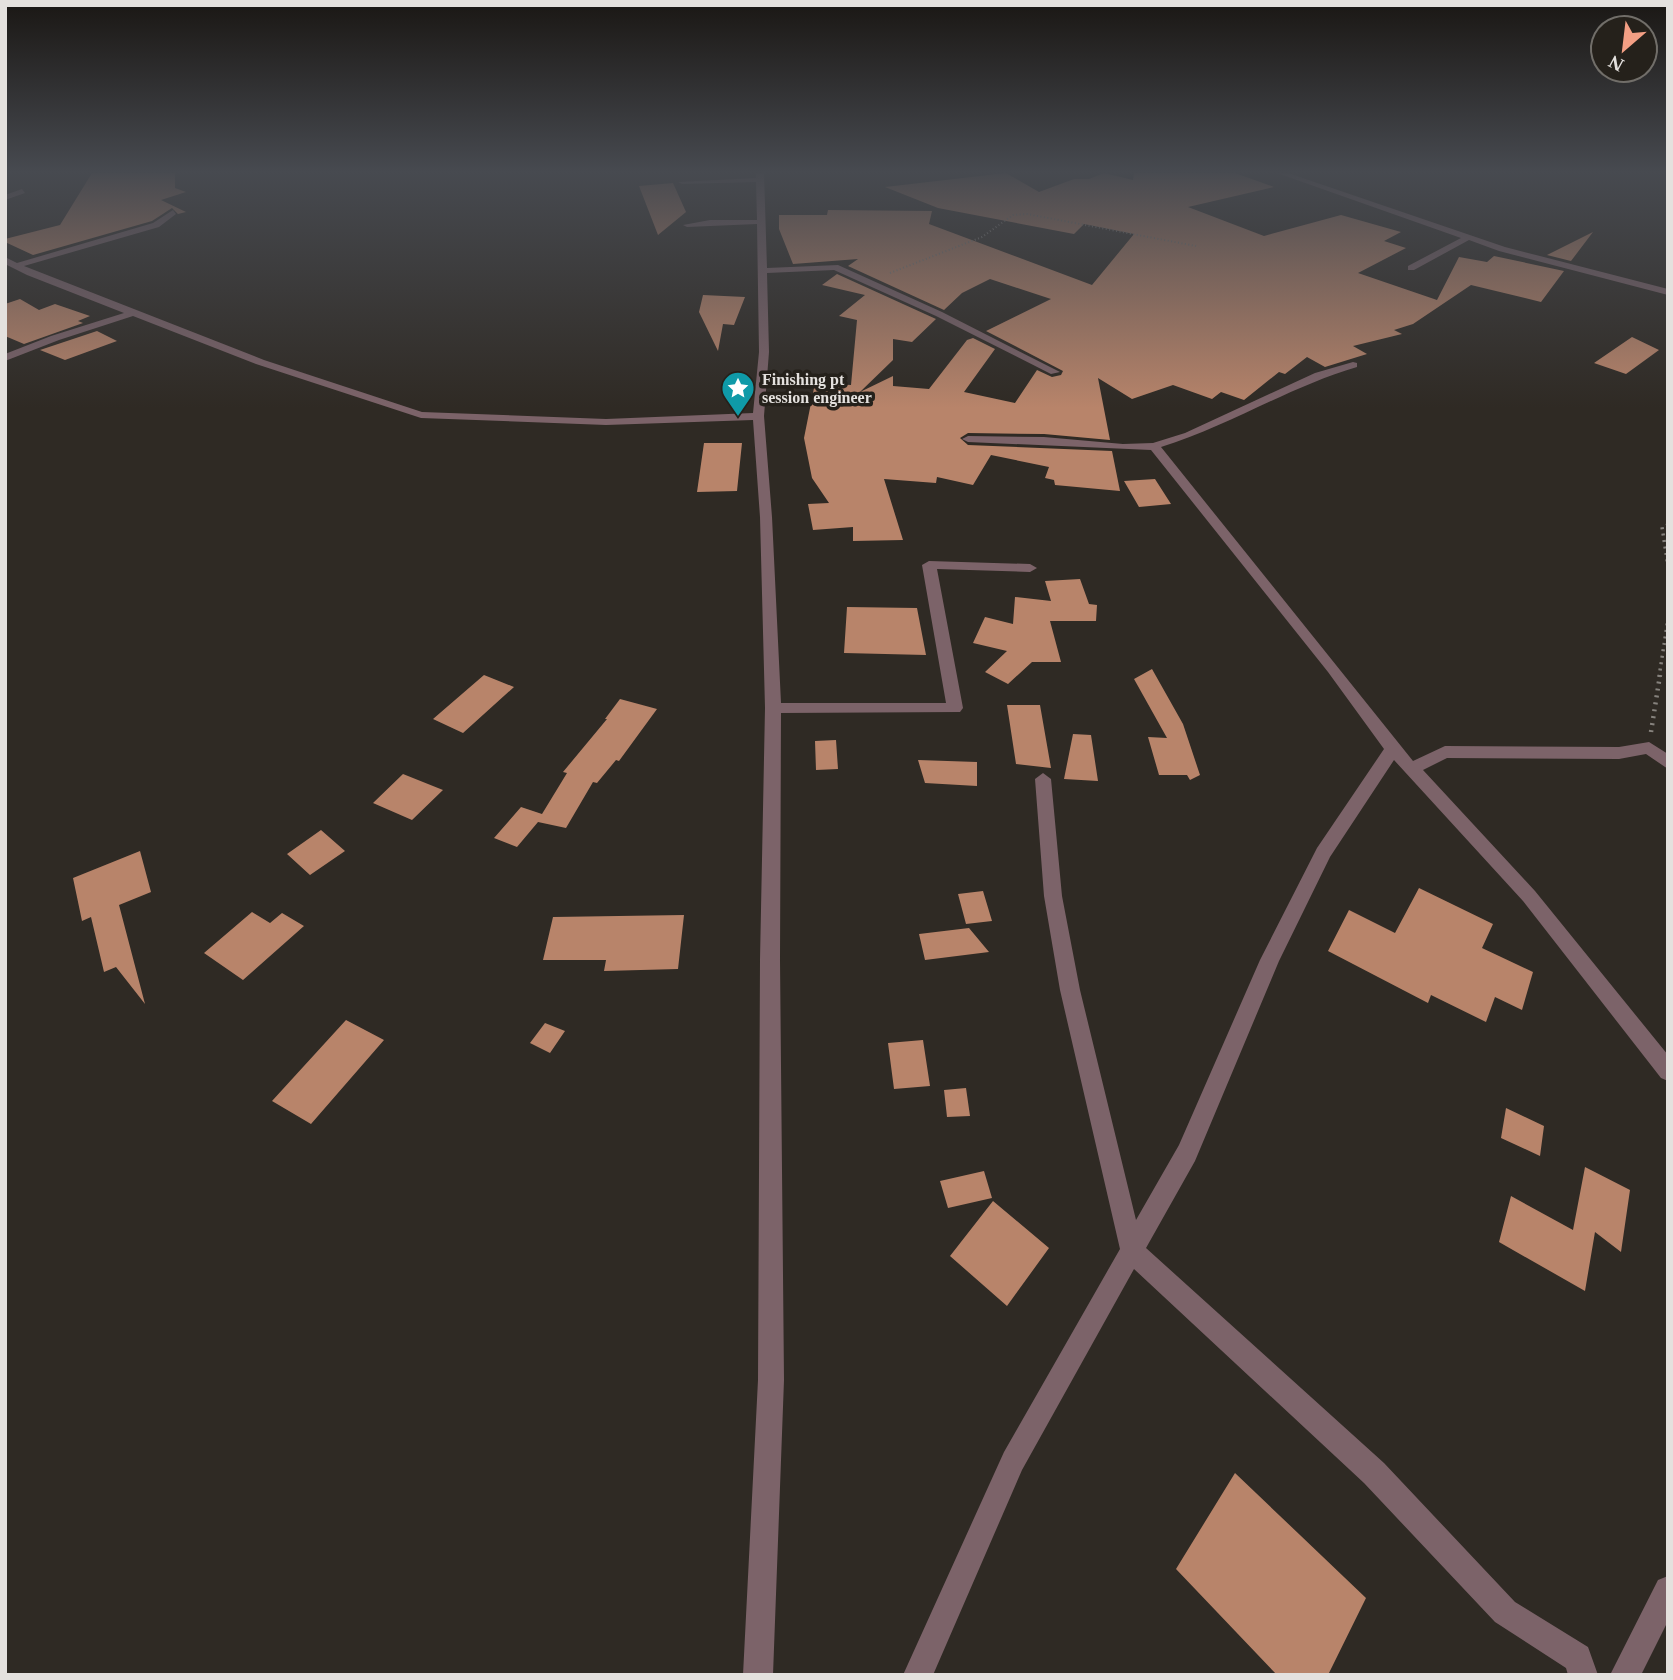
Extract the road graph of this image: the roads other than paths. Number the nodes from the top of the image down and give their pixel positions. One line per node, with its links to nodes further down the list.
1 (66, 251): 6 (street)
2 (761, 251): 8 (street)
3 (1442, 251): 7 (street)
4 (1517, 251): 11 (street)
5 (5, 260): 6 (street)
6 (16, 266): 10 (street)
7 (1411, 268)
8 (761, 271): 15 (street); 16 (street)
9 (5, 272): 10 (street)
10 (30, 273): 12 (street)
11 (1668, 292)
12 (134, 313): 13 (street); 16 (street)
13 (5, 358)
14 (1353, 365): 18 (street)
15 (1055, 372)
16 (758, 416): 20 (street)
17 (968, 439): 18 (street)
18 (1154, 446): 21 (street)
19 (1030, 568): 20 (street)
20 (773, 708): 28 (street)
21 (1392, 750): 23 (street); 26 (street)
22 (1668, 764): 23 (street)
23 (1411, 769): 25 (street)
24 (1043, 779): 26 (street)
25 (1668, 1071)
26 (1132, 1251): 29 (street); 30 (street)
27 (1668, 1590): 31 (street)
28 (758, 1675)
29 (918, 1675)
30 (1583, 1675)
31 (1625, 1675)

